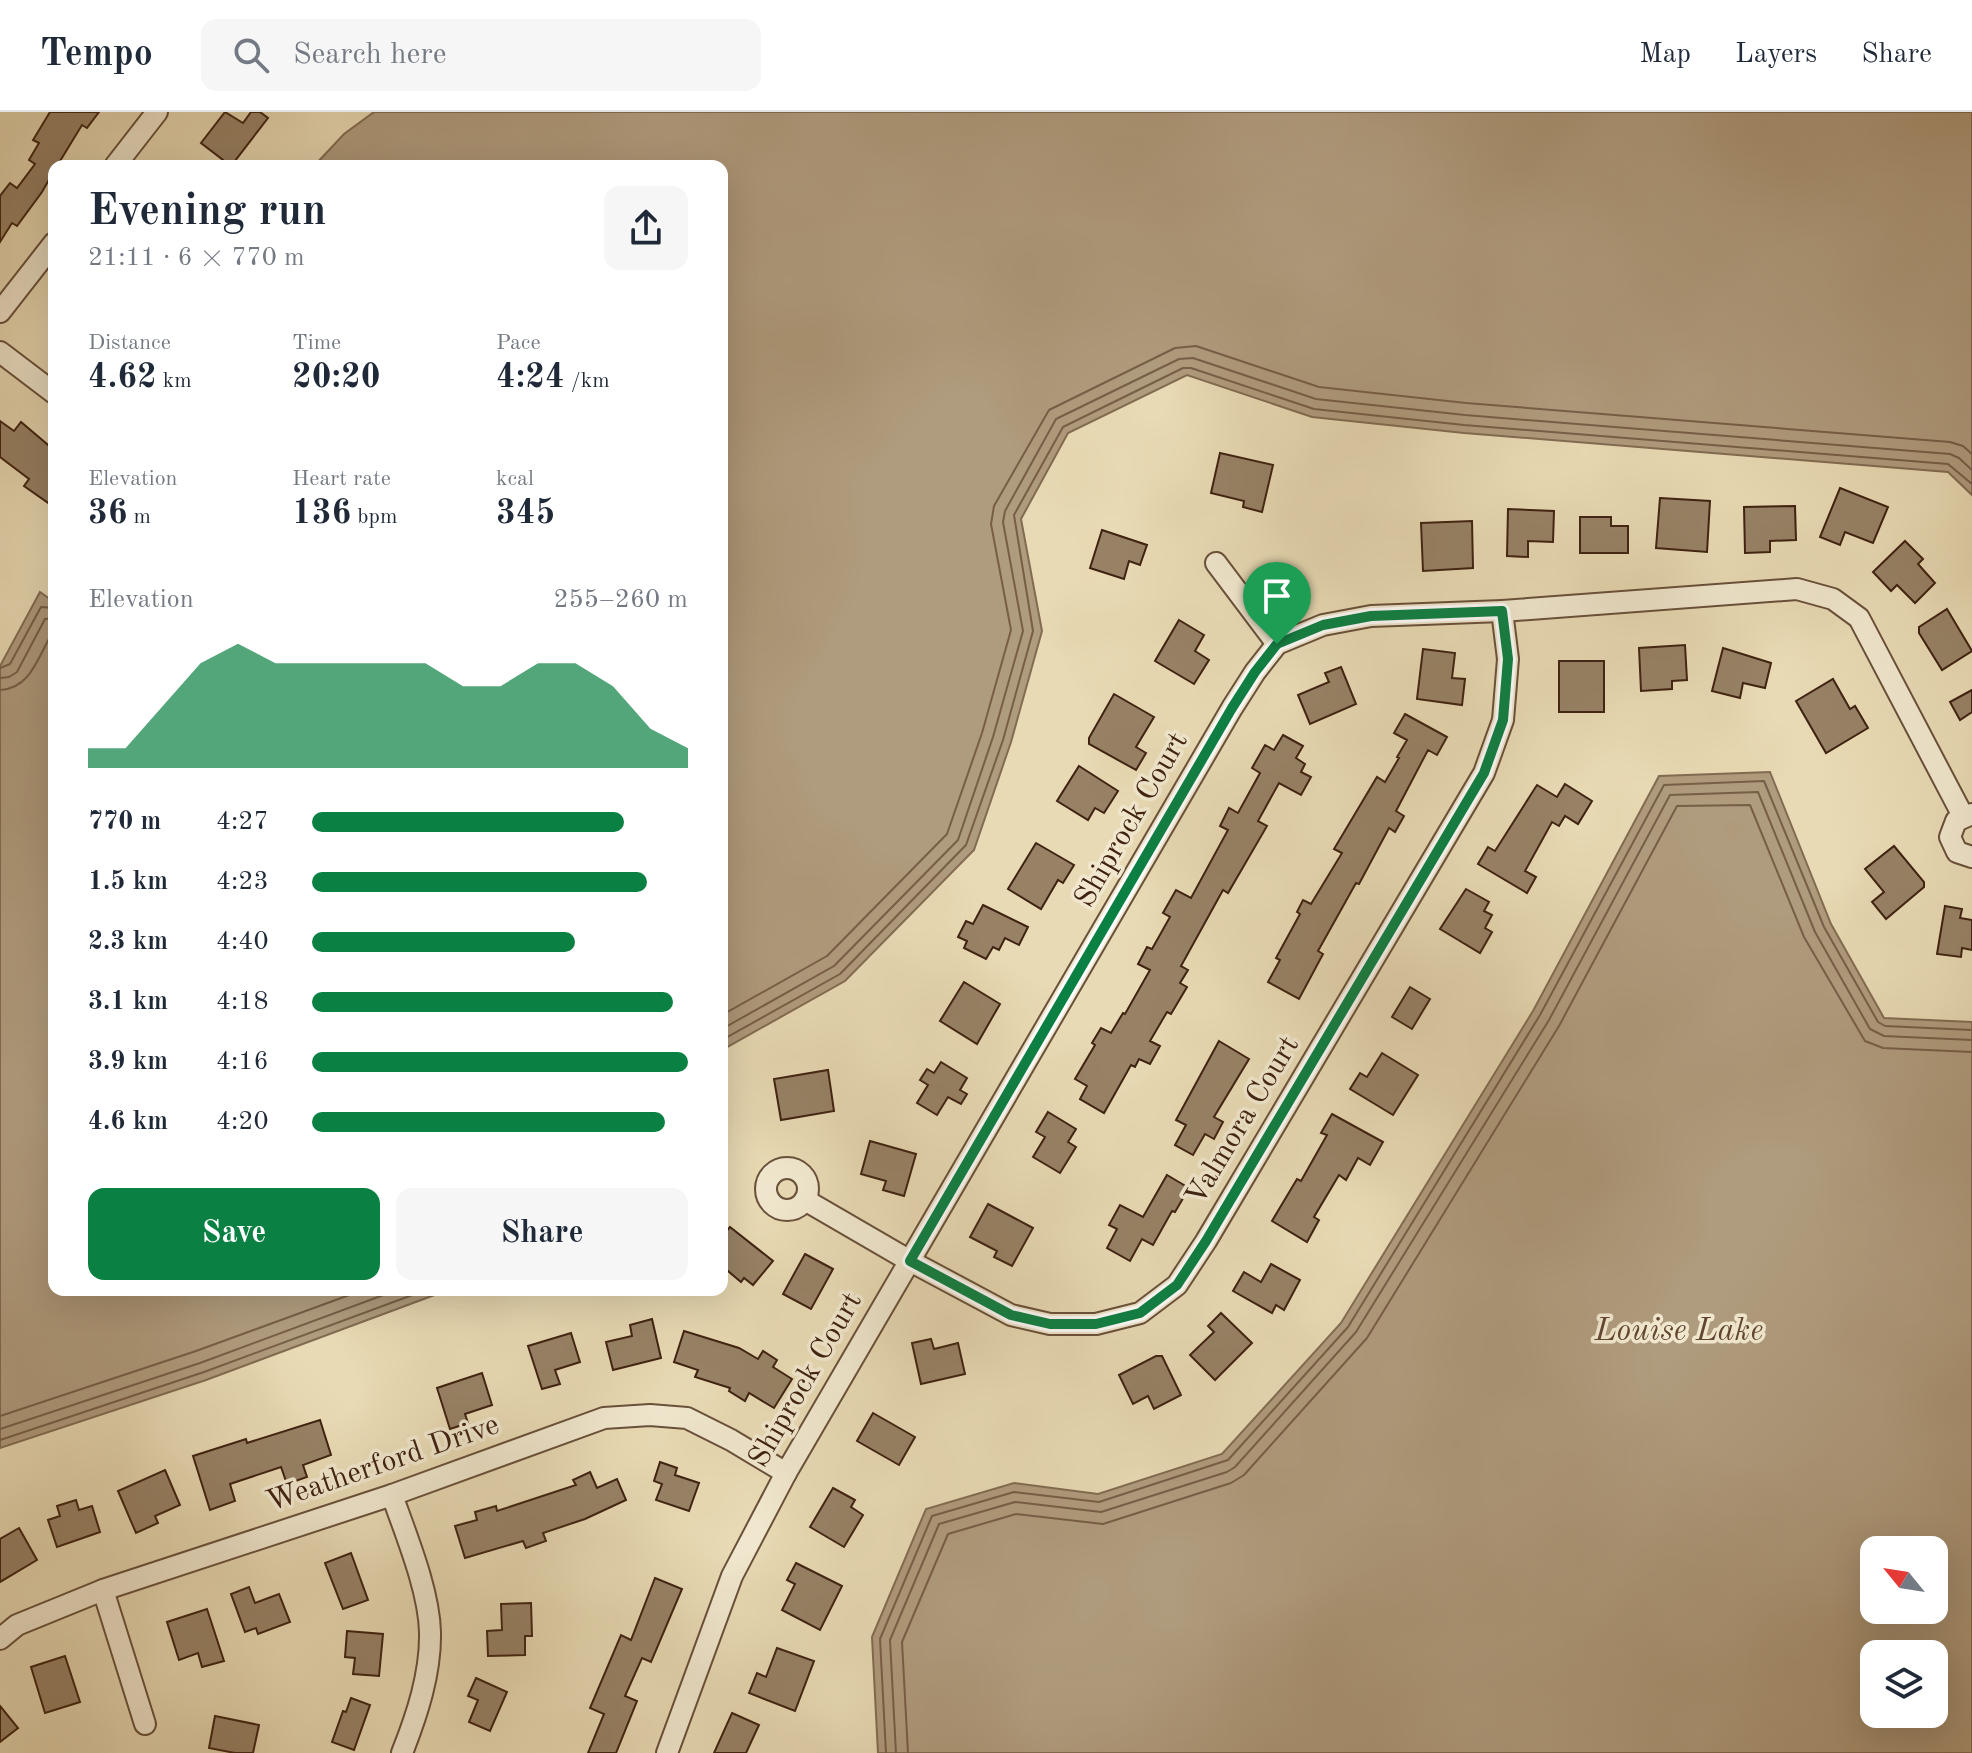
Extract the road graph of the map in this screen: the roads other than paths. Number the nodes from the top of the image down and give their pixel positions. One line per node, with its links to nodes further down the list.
1 (157, 112): 2 (street)
2 (120, 160)
3 (48, 251): 4 (street)
4 (0, 312)
5 (0, 352): 6 (street)
6 (48, 388)
7 (1216, 563): 9 (street)
8 (1502, 611): 9 (street); 10 (street); 13 (street, Valmora Court)
9 (1277, 644): 13 (street, Shiprock Court)
10 (1967, 815): 11 (street)
11 (1972, 857)
12 (805, 1200): 13 (street, Valmora Court)
13 (910, 1261): 14 (street, Shiprock Court)
14 (786, 1473): 15 (street, Weatherford Drive); 20 (street, Shiprock Court)
15 (392, 1495): 16 (street, Weatherford Drive); 19 (street)
16 (103, 1590): 17 (street, Weatherford Drive); 18 (street)
17 (0, 1639)
18 (145, 1724)
19 (402, 1753)
20 (667, 1753)

